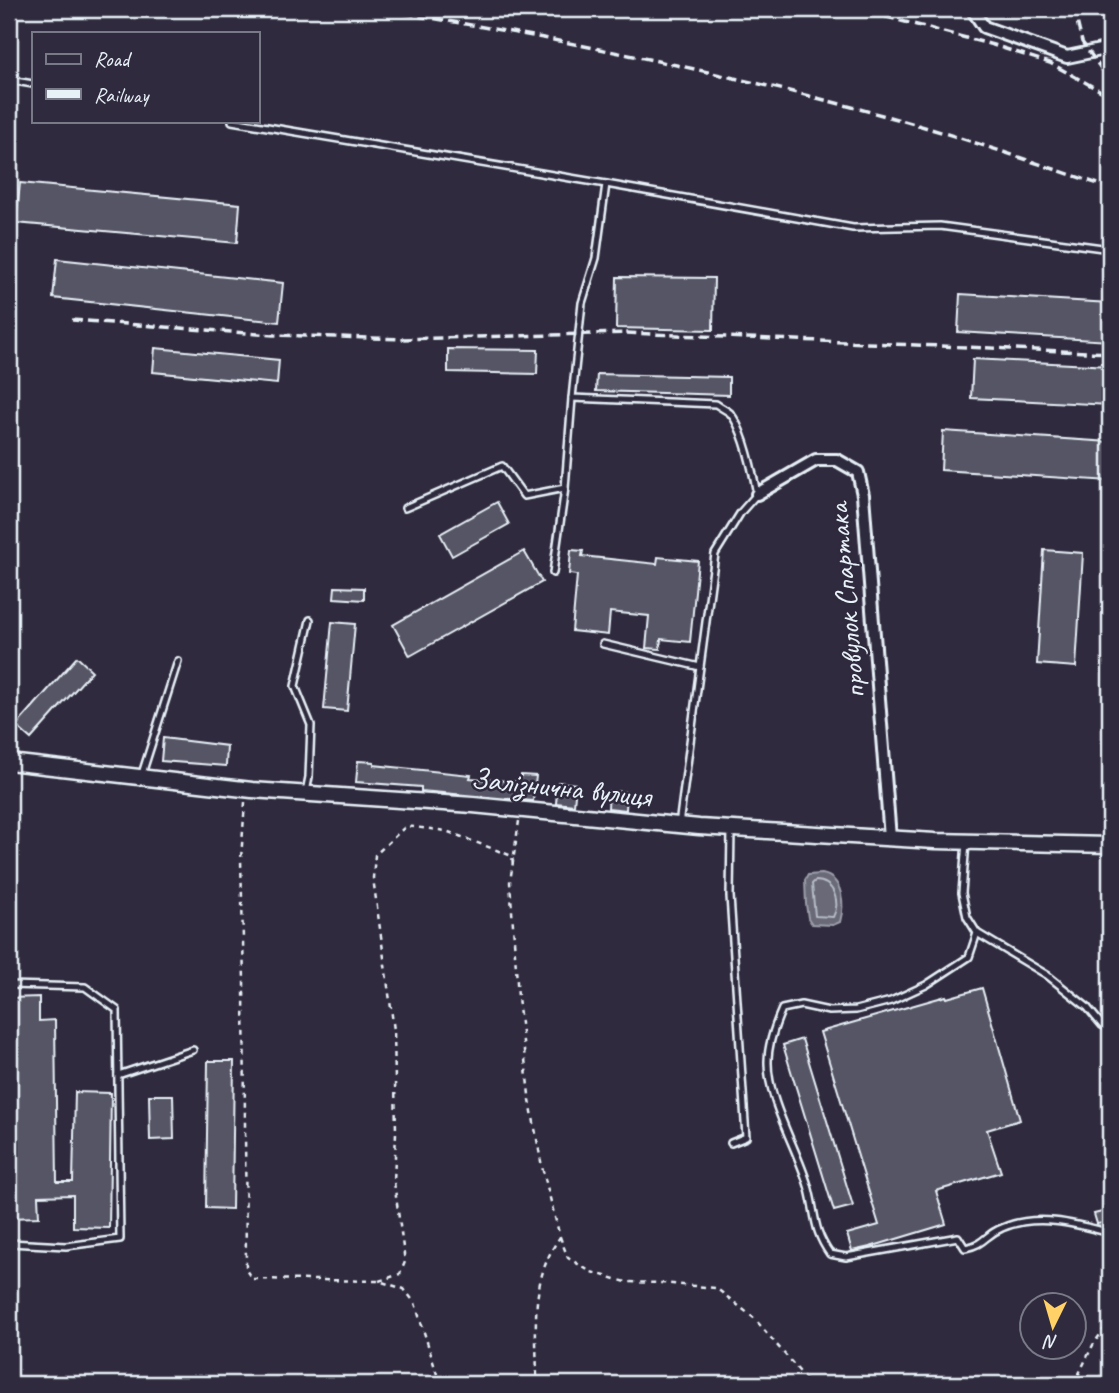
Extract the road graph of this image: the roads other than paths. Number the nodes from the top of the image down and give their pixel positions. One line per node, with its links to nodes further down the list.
1 (972, 9): 2 (street)
2 (1110, 48)
3 (9, 80): 4 (lane)
4 (32, 84)
5 (238, 122): 6 (lane)
6 (606, 184): 7 (lane); 8 (lane)
7 (1110, 248)
8 (572, 398): 9 (lane); 10 (lane)
9 (565, 488): 11 (lane); 12 (lane)
10 (757, 494): 16 (lane); 22 (street, провулок Спартака)
11 (405, 508)
12 (553, 573)
13 (310, 620): 19 (lane)
14 (603, 644): 16 (lane)
15 (178, 661): 18 (lane)
16 (700, 667): 20 (lane)
17 (9, 762): 18 (street, Залізнична вулиця)
18 (141, 777): 19 (street, Залізнична вулиця)
19 (306, 792): 20 (street, Залізнична вулиця)
20 (679, 825): 21 (street, Залізнична вулиця)
21 (732, 829): 22 (street, Залізнична вулиця); 30 (lane)
22 (890, 838): 23 (street, Залізнична вулиця)
23 (966, 842): 24 (street, Залізнична вулиця); 25 (lane)
24 (1110, 845)
25 (977, 933): 27 (lane); 31 (lane)
26 (9, 985): 29 (lane)
27 (1110, 1028)
28 (194, 1050): 29 (lane)
29 (118, 1075): 32 (lane)
30 (731, 1143)
31 (1110, 1233)
32 (9, 1243)

